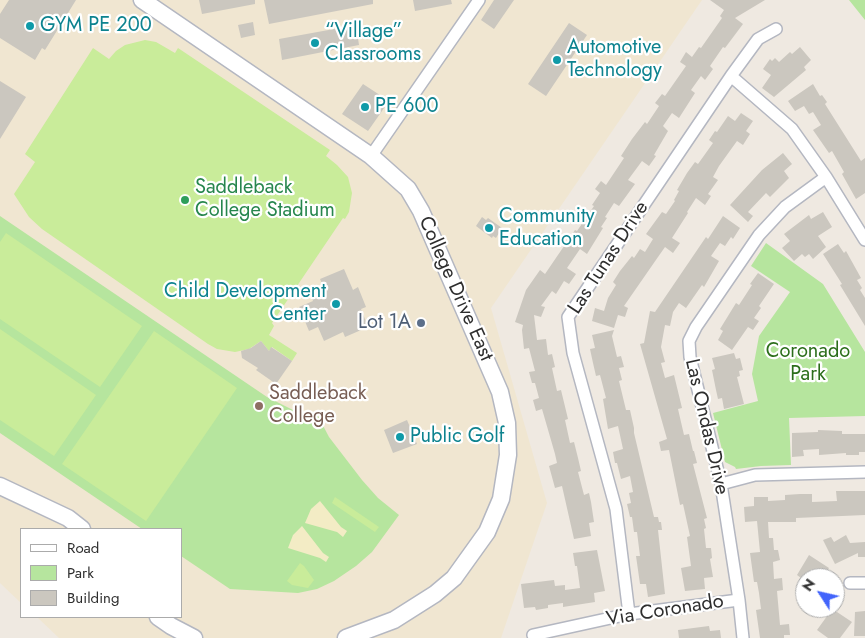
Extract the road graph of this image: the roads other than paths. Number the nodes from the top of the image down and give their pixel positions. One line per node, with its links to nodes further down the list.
1 (142, 0): 5 (street, College Drive East)
2 (479, 0): 5 (street)
3 (776, 29): 4 (street, Las Tunas Drive)
4 (731, 76): 6 (street); 15 (street, Las Tunas Drive)
5 (371, 156): 17 (street, College Drive East)
6 (826, 177): 7 (street); 9 (street, Las Ondas Drive)
7 (865, 240)
8 (865, 472): 9 (street)
9 (721, 484): 14 (street, Las Ondas Drive)
10 (0, 486): 11 (street)
11 (81, 528)
12 (850, 583): 13 (street)
13 (865, 583)
14 (739, 600): 15 (street, Via Coronado); 21 (street, Las Ondas Drive)
15 (629, 614): 18 (street, Via Coronado)
16 (159, 618): 19 (street)
17 (369, 634): 20 (street, College Drive East)
18 (533, 635)
19 (194, 638)
20 (347, 638)
21 (743, 638)

